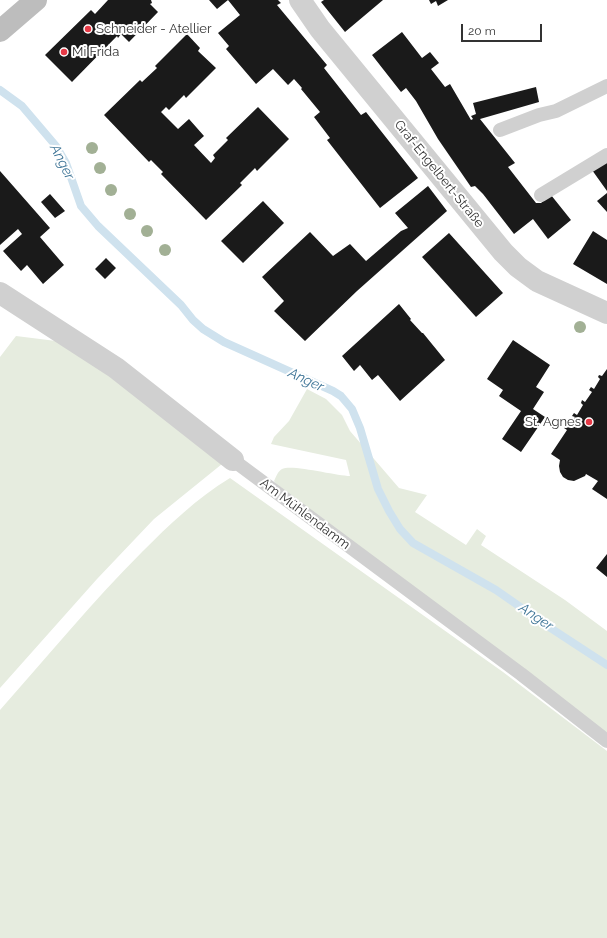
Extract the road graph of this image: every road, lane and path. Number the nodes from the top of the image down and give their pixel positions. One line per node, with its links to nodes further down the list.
1 (36, 0): 3 (main road)
2 (300, 0): 9 (street, Graf-Engelbert-Straße)
3 (0, 31)
4 (607, 86): 5 (lane)
5 (500, 130)
6 (607, 155): 7 (lane)
7 (541, 195)
8 (0, 293): 10 (street, Am Mühlendamm)
9 (607, 313)
10 (233, 460): 11 (lane, Am Mühlendamm)
11 (607, 741)

